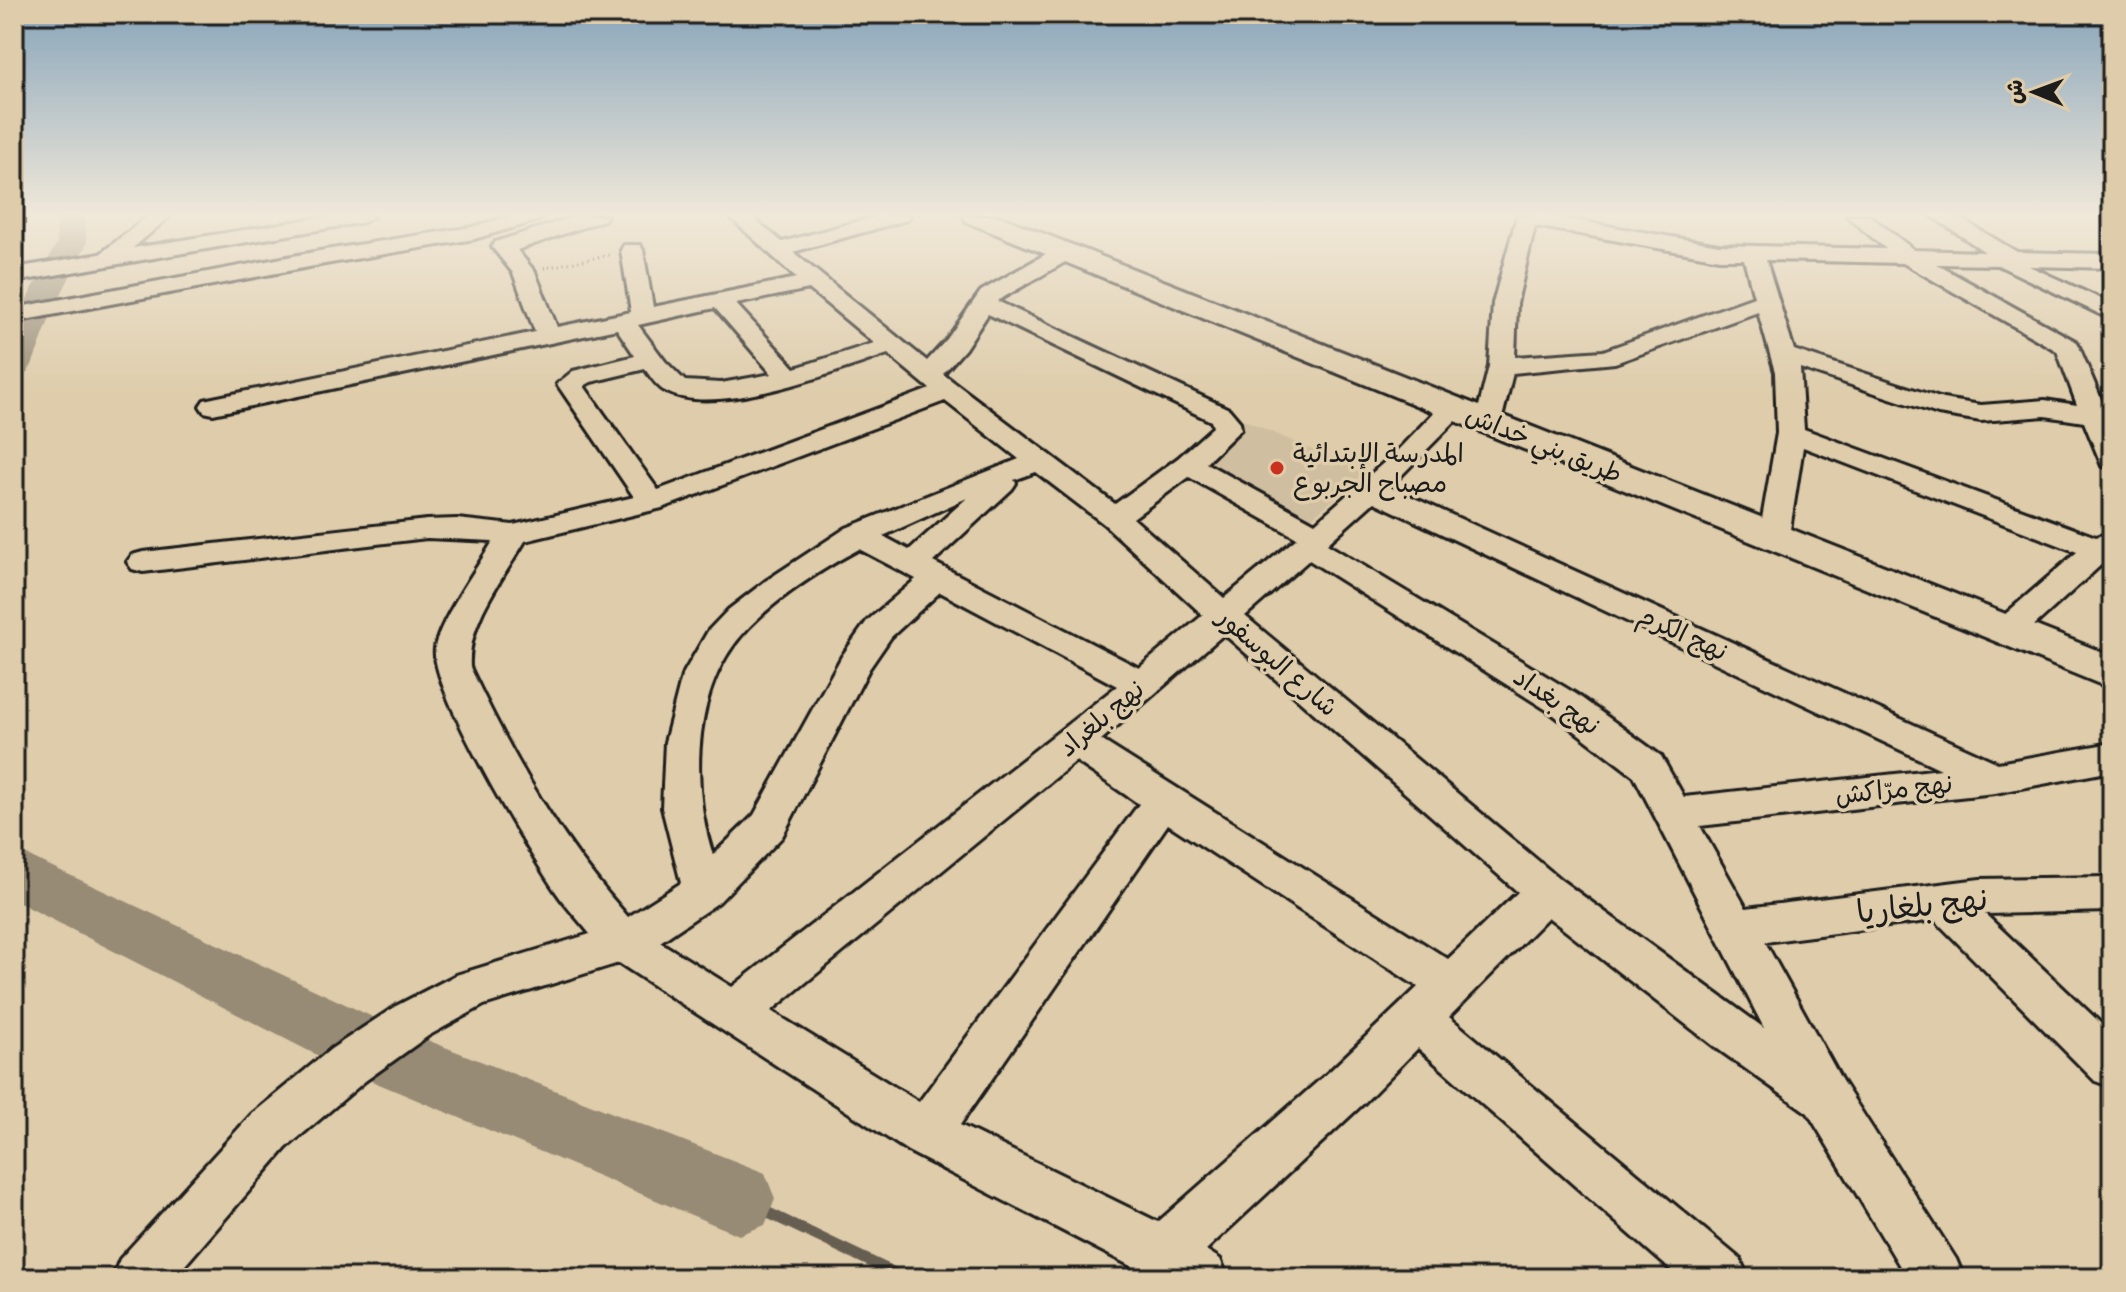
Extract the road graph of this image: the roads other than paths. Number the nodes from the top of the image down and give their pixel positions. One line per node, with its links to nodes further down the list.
1 (219, 276): 16 (street)
2 (526, 276): 18 (street)
3 (632, 276): 17 (street)
4 (808, 276): 11 (street, شارع البوسفور)
5 (1022, 276): 14 (street)
6 (1126, 276): 26 (main road, طريق بني خداش)
7 (1512, 276): 22 (street)
8 (1761, 276): 13 (street)
9 (1943, 276): 27 (street)
10 (2039, 276): 15 (street)
11 (813, 281): 12 (street); 19 (street, شارع البوسفور)
12 (720, 300): 17 (street); 23 (street)
13 (1769, 300): 20 (street); 22 (street)
14 (983, 303): 24 (street); 31 (street)
15 (2112, 313)
16 (14, 315)
17 (633, 318): 18 (street); 21 (street)
18 (548, 334): 25 (street)
19 (892, 345): 23 (street); 24 (street, شارع البوسفور)
20 (1785, 355): 27 (street); 29 (street)
21 (653, 359): 23 (street); 34 (street)
22 (1502, 366): 28 (street)
23 (789, 377)
24 (938, 383): 32 (street, شارع البوسفور); 34 (street)
25 (213, 406)
26 (1453, 408): 28 (main road, طريق بني خداش); 33 (street, نهج بلغراد)
27 (2094, 416): 30 (street)
28 (1488, 422): 38 (main road, طريق بني خداش)
29 (1791, 433): 38 (street); 40 (street)
30 (2112, 460)
31 (1188, 464): 35 (street); 39 (street, نهج بغداد)
32 (1028, 466): 35 (street, شارع البوسفور); 37 (street); 42 (street)
33 (1371, 489): 39 (street, نهج بلغراد); 49 (street, نهج الكرم)
34 (652, 502): 36 (street)
35 (1115, 518): 43 (street, شارع البوسفور)
36 (513, 534): 41 (street); 57 (street)
37 (857, 535): 42 (street); 52 (street)
38 (1774, 536): 44 (main road, طريق بني خداش)
39 (1312, 541): 43 (street, نهج بلغراد); 51 (street, نهج بغداد)
40 (2106, 545): 44 (street)
41 (143, 562)
42 (926, 569): 46 (street); 52 (street)
43 (1223, 615): 46 (street, نهج بلغراد); 53 (street, شارع البوسفور)
44 (2007, 631): 45 (main road, طريق بني خداش)
45 (2112, 673)
46 (1141, 684): 47 (street, نهج بلغراد)
47 (1075, 741): 50 (street); 59 (street, نهج بلغراد)
48 (2112, 757): 49 (street, نهج مرّاكش)
49 (1995, 778): 51 (street, نهج مرّاكش)
50 (1163, 801): 58 (street); 63 (street)
51 (1675, 813): 56 (street, نهج بغداد)
52 (704, 890): 57 (street)
53 (1546, 892): 58 (street); 62 (street, شارع البوسفور)
54 (2112, 894): 55 (street, نهج بلغاريا)
55 (1943, 901): 56 (street, نهج بلغاريا); 61 (street)
56 (1733, 928): 62 (street, نهج بغداد)
57 (624, 943): 59 (street); 65 (street)
58 (1449, 983): 60 (street)
59 (734, 1013): 63 (street)
60 (1417, 1018): 64 (street); 66 (street)
61 (2112, 1065)
62 (1825, 1097): 67 (street, نهج بغداد)
63 (925, 1134): 64 (street)
64 (1182, 1266)
65 (139, 1278)
66 (1721, 1278)
67 (1937, 1278)

